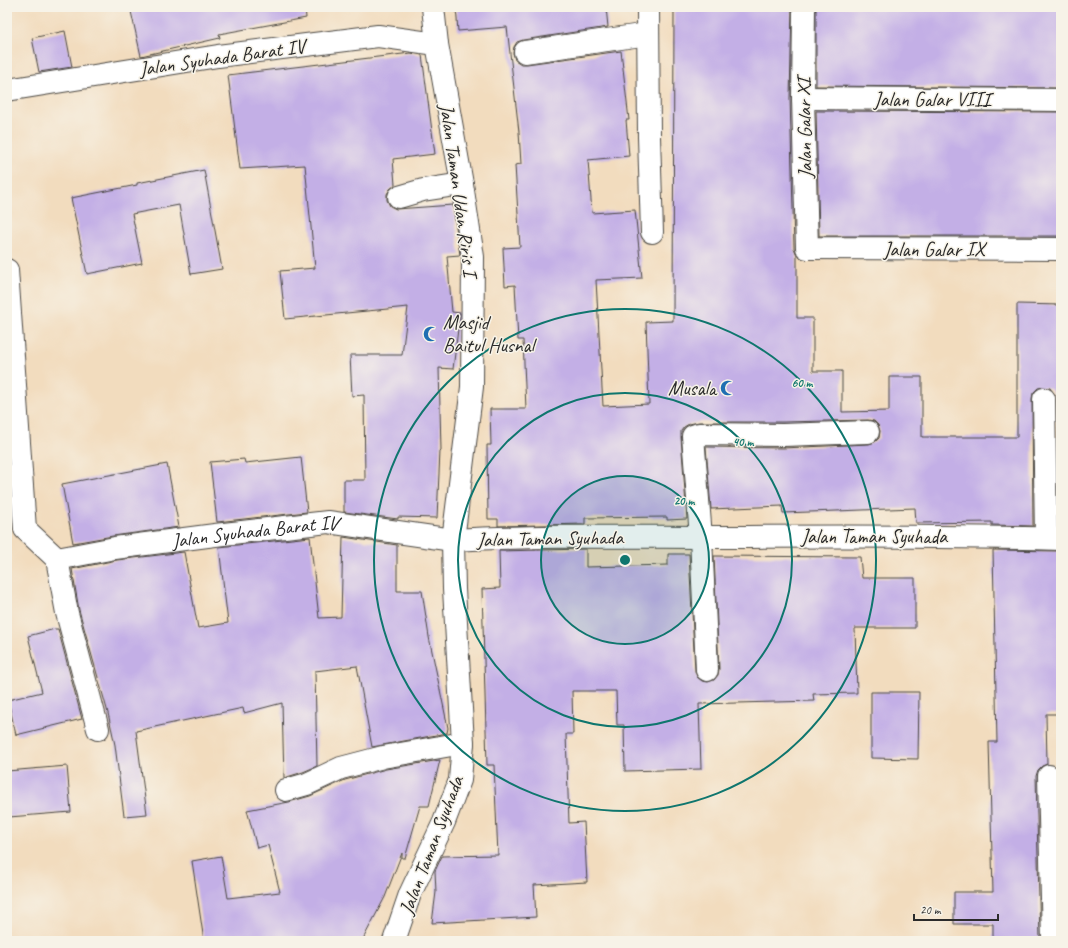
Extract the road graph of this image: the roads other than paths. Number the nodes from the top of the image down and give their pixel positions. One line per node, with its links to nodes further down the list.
1 (433, 7): 5 (street, Jalan Taman Udan Riris I)
2 (648, 7): 4 (street)
3 (804, 7): 8 (street, Jalan Galar XI)
4 (648, 34): 6 (street); 12 (street)
5 (437, 44): 7 (street, Jalan Syuhada Barat IV); 10 (street, Jalan Taman Udan Riris I)
6 (525, 52)
7 (7, 90)
8 (803, 98): 9 (street, Jalan Galar VIII); 13 (street, Jalan Galar XI)
9 (1061, 100)
10 (462, 184): 11 (street); 21 (street, Jalan Taman Udan Riris I)
11 (399, 197)
12 (652, 232)
13 (807, 248): 14 (street, Jalan Galar IX)
14 (1061, 249)
15 (7, 270): 18 (street)
16 (1044, 399): 20 (street)
17 (868, 432): 19 (street)
18 (16, 531): 22 (street)
19 (701, 537): 20 (street, Jalan Taman Syuhada); 21 (street, Jalan Taman Syuhada); 23 (street)
20 (1054, 538)
21 (453, 540): 22 (street, Jalan Syuhada Barat IV); 25 (street, Jalan Taman Syuhada)
22 (57, 560): 24 (street)
23 (707, 670)
24 (98, 729)
25 (463, 743): 27 (street); 28 (street, Jalan Taman Syuhada)
26 (1049, 776): 29 (street)
27 (286, 790)
28 (394, 941)
29 (1053, 941)

